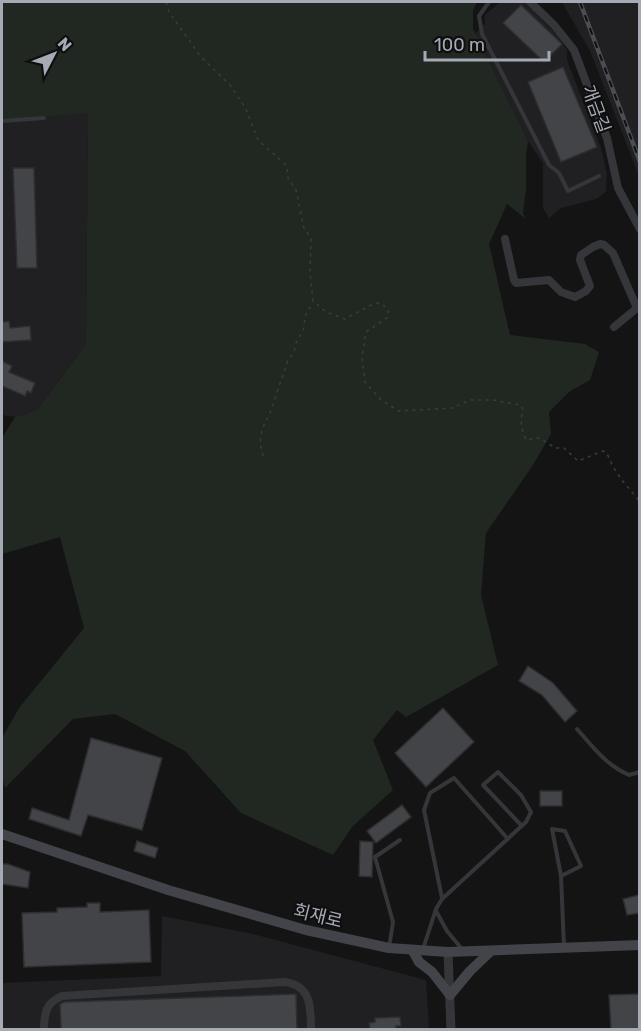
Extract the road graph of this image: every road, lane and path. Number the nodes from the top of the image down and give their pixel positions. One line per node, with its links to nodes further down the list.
1 (166, 2): 9 (path)
2 (489, 2): 6 (lane)
3 (530, 2): 7 (street, 개금길)
4 (44, 118): 5 (lane)
5 (2, 121)
6 (599, 176)
7 (639, 229)
8 (505, 239): 10 (street)
9 (313, 301): 12 (path); 13 (path)
10 (638, 308): 11 (street)
11 (614, 327)
12 (263, 456)
13 (639, 502)
14 (577, 729): 15 (lane)
15 (639, 772)
16 (522, 826): 16 (lane); 18 (lane)
17 (2, 834): 24 (main road, 회재로)
18 (508, 839): 21 (lane); 21 (lane)
19 (400, 840): 24 (lane)
20 (561, 876): 20 (lane); 25 (lane)
21 (442, 899): 22 (lane)
22 (436, 909): 26 (lane); 29 (lane)
23 (639, 945): 25 (main road, 회재로)
24 (389, 948): 26 (main road, 회재로)
25 (564, 948): 27 (main road, 회재로)
26 (418, 951): 28 (main road, 회재로); 30 (main road)
27 (491, 951): 29 (main road, 회재로); 30 (main road)
28 (448, 952): 29 (main road, 회재로); 30 (street)
29 (464, 952)
30 (450, 995): 33 (street)
31 (44, 1029): 32 (street)
32 (311, 1029)
33 (451, 1029)

